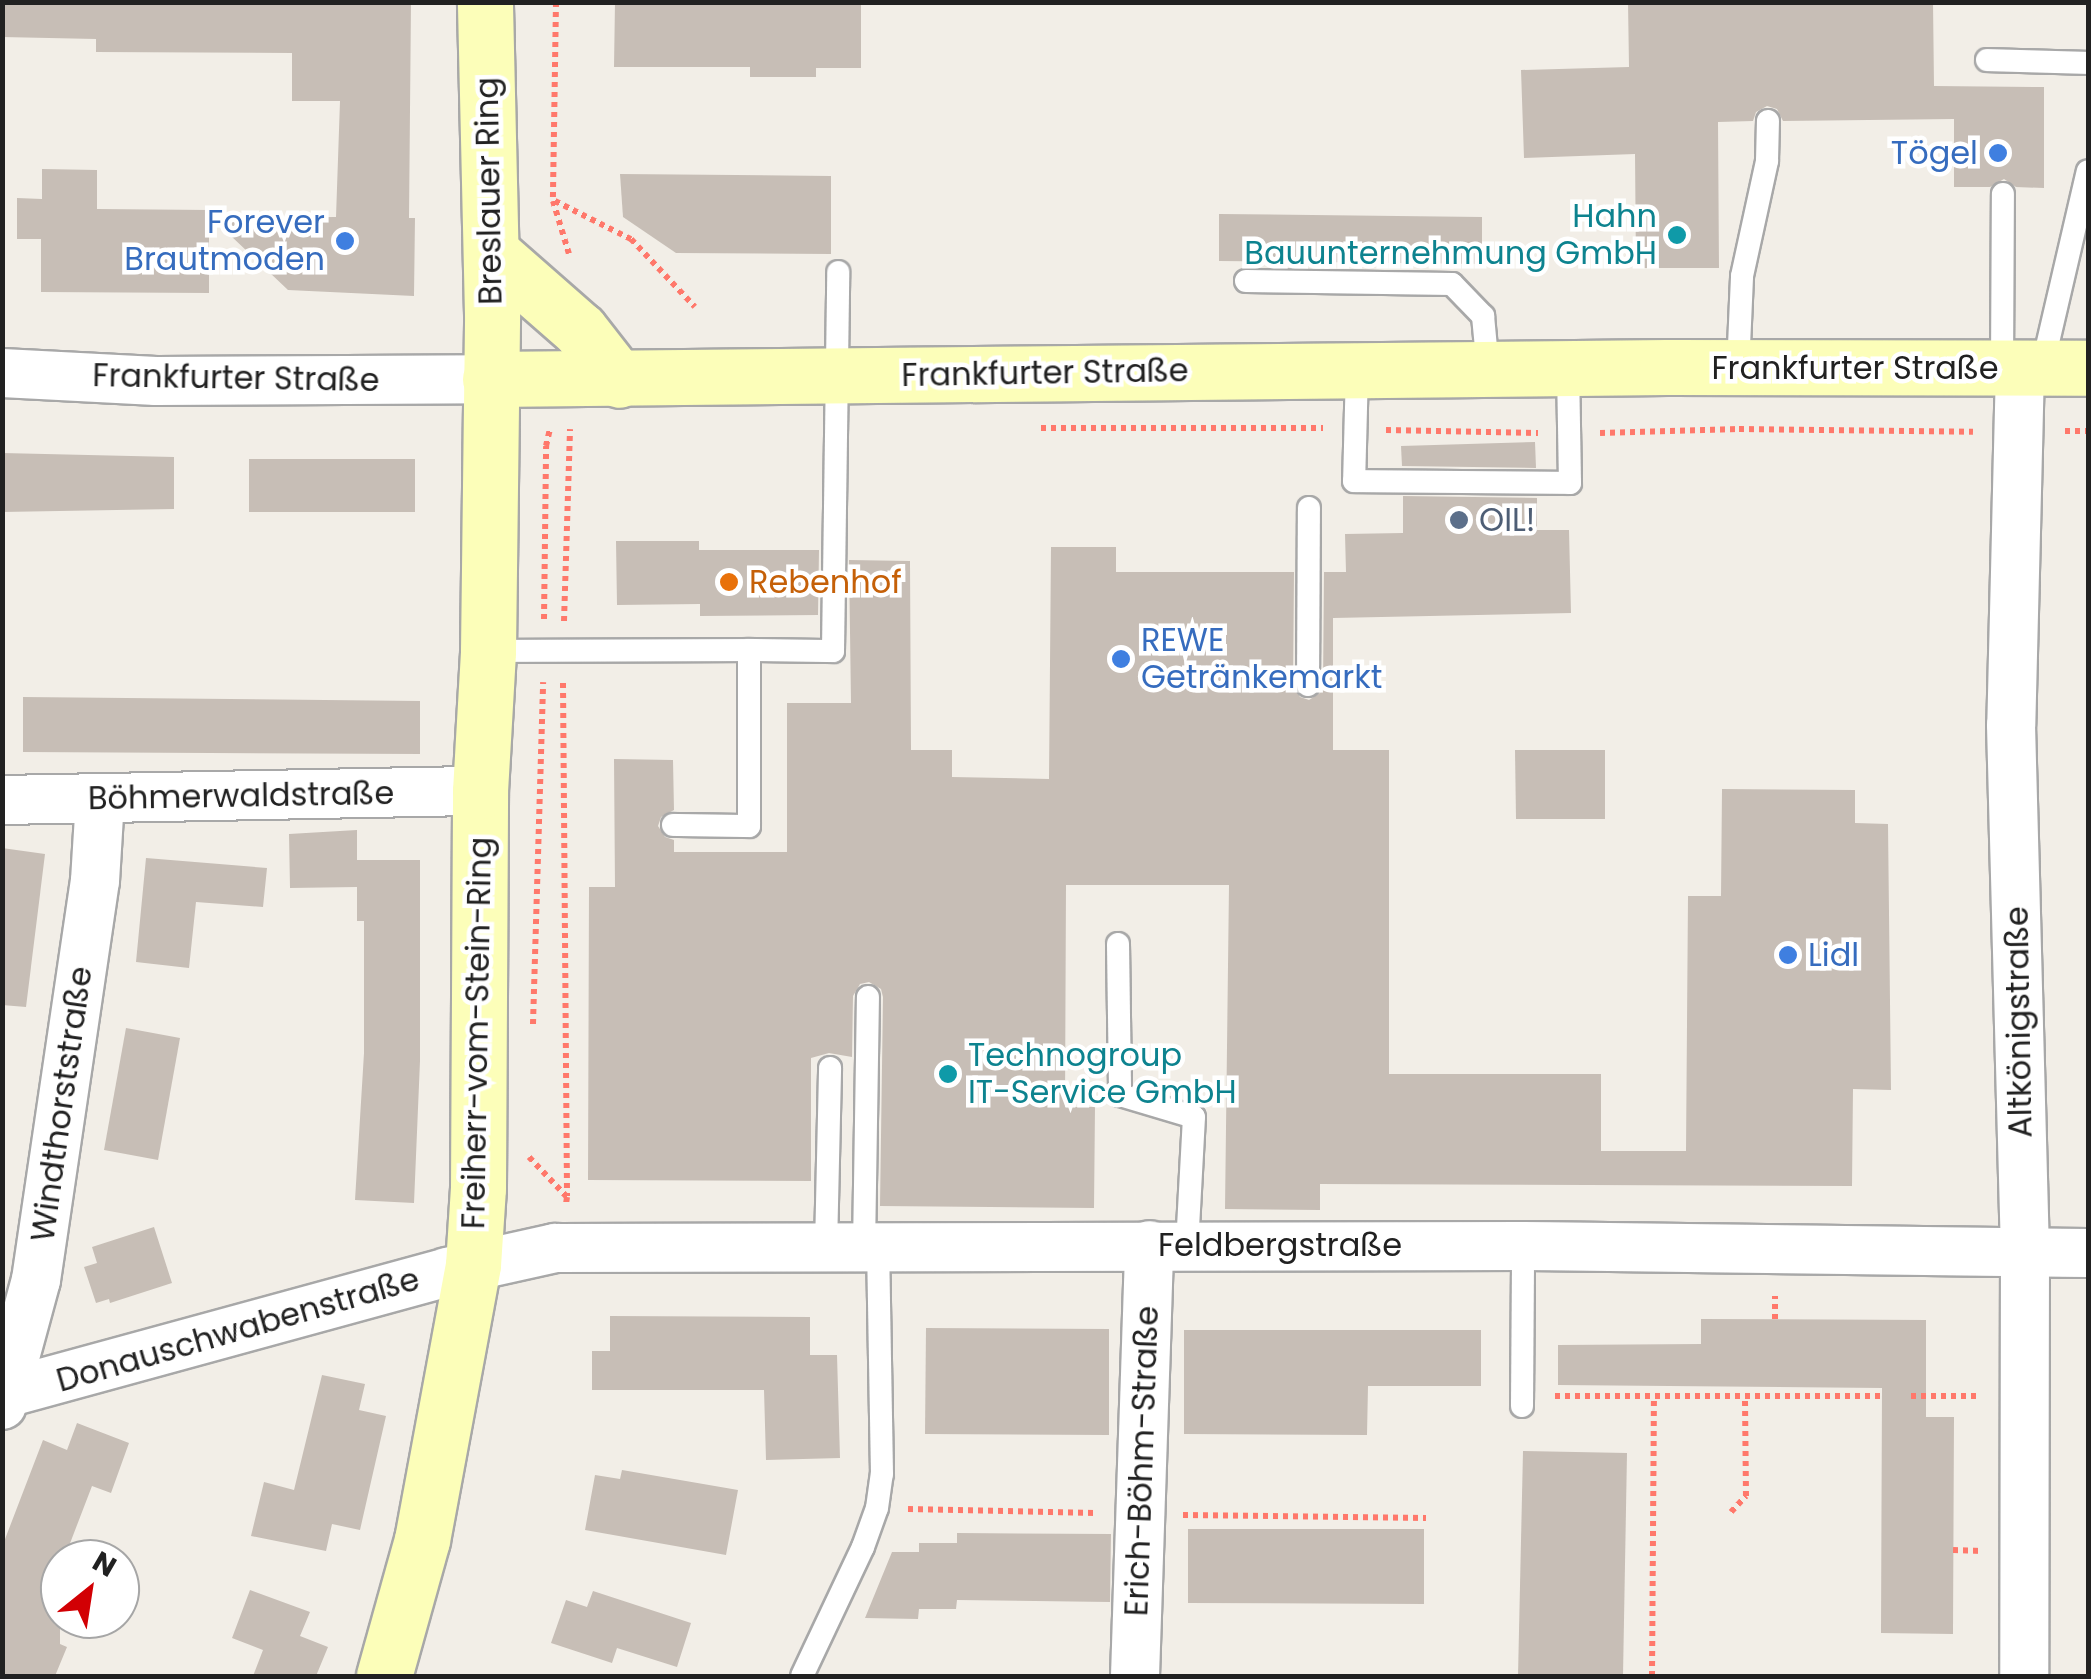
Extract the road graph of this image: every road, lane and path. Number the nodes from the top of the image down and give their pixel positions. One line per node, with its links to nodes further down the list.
1 (485, 2): 9 (street, Breslauer Ring)
2 (556, 2): 8 (path)
3 (1987, 60): 4 (lane)
4 (2088, 64)
5 (1768, 121): 17 (lane)
6 (2088, 171): 15 (lane)
7 (2004, 194): 15 (lane)
8 (554, 201): 10 (path); 13 (path)
9 (492, 254): 21 (street, Breslauer Ring); 22 (street)
10 (576, 271)
11 (838, 272): 20 (lane)
12 (1246, 282): 16 (lane)
13 (695, 307)
14 (1568, 368): 16 (street, Frankfurter Straße); 17 (street, Frankfurter Straße); 30 (lane)
15 (2038, 368): 17 (street, Frankfurter Straße); 51 (street, Altkönigstraße)
16 (1488, 369): 18 (street, Frankfurter Straße)
17 (1738, 369)
18 (1357, 370): 20 (street, Frankfurter Straße); 26 (lane)
19 (2, 372): 21 (street, Frankfurter Straße)
20 (838, 376): 22 (street, Frankfurter Straße); 33 (lane)
21 (490, 380): 22 (street, Frankfurter Straße); 34 (street, Freiherr-vom-Stein-Ring)
22 (620, 380)
23 (570, 427): 24 (path); 32 (path); 32 (path)
24 (589, 427)
25 (1033, 428): 26 (path)
26 (1355, 429): 30 (path); 30 (lane)
27 (2088, 431): 29 (path)
28 (1969, 432): 30 (path)
29 (2050, 432)
30 (1570, 434)
31 (1309, 508): 35 (lane)
32 (553, 650): 33 (lane); 34 (lane); 42 (path); 45 (path)
33 (749, 650): 39 (lane)
34 (488, 651): 36 (street, Freiherr-vom-Stein-Ring)
35 (1308, 684)
36 (480, 791): 37 (street, Böhmerwaldstraße); 52 (street, Freiherr-vom-Stein-Ring)
37 (100, 799): 38 (street, Böhmerwaldstraße); 59 (street, Windthorststraße)
38 (2, 800)
39 (673, 825)
40 (1118, 944): 47 (lane)
41 (868, 997): 49 (lane)
42 (532, 1042)
43 (830, 1068): 49 (lane)
44 (529, 1138): 45 (path)
45 (567, 1198): 46 (path)
46 (562, 1219)
47 (1168, 1245): 48 (street, Feldbergstraße); 49 (street, Feldbergstraße); 66 (street, Erich-Böhm-Straße)
48 (1523, 1246): 51 (street, Feldbergstraße); 60 (lane)
49 (856, 1249): 52 (street, Feldbergstraße); 65 (lane)
50 (2088, 1252): 51 (street, Feldbergstraße)
51 (2025, 1253): 68 (street, Altkönigstraße)
52 (474, 1265): 59 (street, Donauschwabenstraße); 64 (street, Freiherr-vom-Stein-Ring)
53 (1552, 1376): 55 (path)
54 (1916, 1393): 58 (path)
55 (1654, 1396): 56 (path); 67 (path)
56 (1745, 1396): 57 (path); 61 (path)
57 (1884, 1396)
58 (1991, 1396)
59 (4, 1398)
60 (1522, 1406)
61 (1731, 1512)
62 (1953, 1550): 63 (path)
63 (1992, 1551)
64 (384, 1676)
65 (802, 1676)
66 (1135, 1676)
67 (1652, 1676)
68 (2024, 1676)

